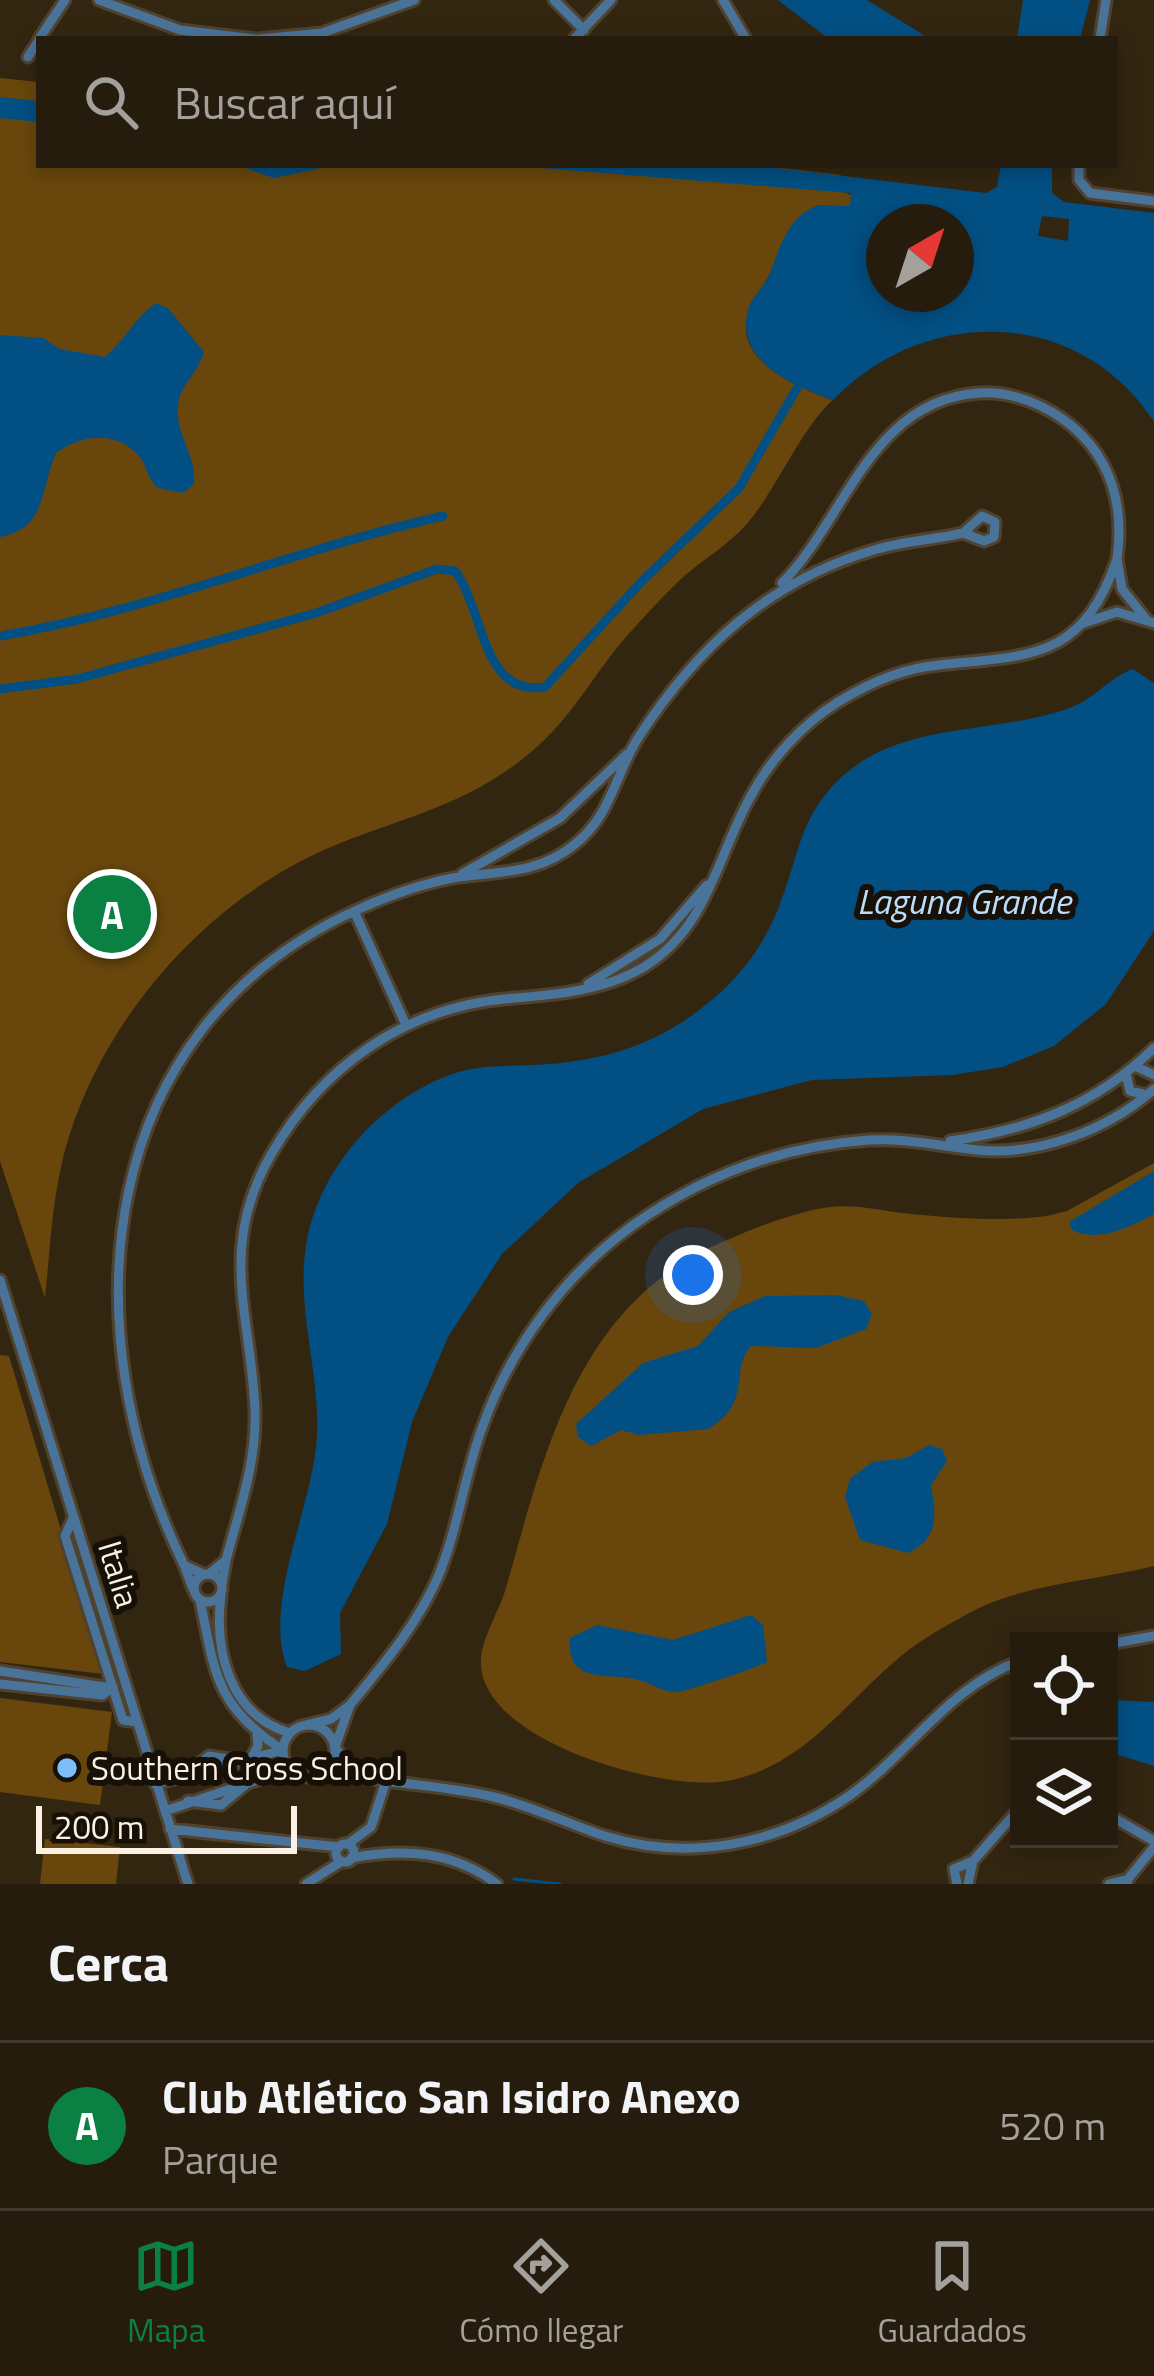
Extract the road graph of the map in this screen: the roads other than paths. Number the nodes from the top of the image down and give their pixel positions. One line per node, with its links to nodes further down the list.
1 (65, 0): 9 (street)
2 (99, 0): 10 (street)
3 (414, 0): 11 (street)
4 (554, 0): 8 (street)
5 (610, 0): 8 (street)
6 (723, 0): 13 (street)
7 (1106, 0): 14 (street)
8 (584, 30): 12 (street)
9 (41, 36)
10 (236, 36)
11 (290, 36)
12 (577, 36)
13 (744, 36)
14 (1100, 36)
15 (36, 44): 16 (street)
16 (28, 57)
17 (1080, 168): 18 (street)
18 (1154, 201)
19 (963, 533): 22 (street)
20 (821, 540): 21 (street); 22 (street); 25 (street)
21 (1117, 559): 23 (street); 24 (street)
22 (841, 561): 25 (street)
23 (1106, 585): 24 (street); 26 (street)
24 (1122, 589): 27 (street); 28 (street)
25 (774, 592): 30 (street)
26 (1095, 604): 27 (street); 29 (street)
27 (1108, 614): 28 (street); 29 (street)
28 (1150, 621)
29 (1079, 626): 37 (street)
30 (630, 751): 31 (street); 32 (street)
31 (599, 782): 32 (street); 33 (street)
32 (614, 794): 34 (street)
33 (499, 857): 34 (street); 35 (street)
34 (506, 874): 35 (street)
35 (454, 878): 36 (street)
36 (354, 911): 37 (street); 48 (street)
37 (406, 1025): 47 (street)
38 (1154, 1048): 39 (street)
39 (1131, 1070): 40 (street); 41 (street); 42 (street)
40 (1154, 1075)
41 (1150, 1092): 44 (street)
42 (1020, 1128): 43 (street); 44 (street)
43 (939, 1142): 44 (street); 59 (street)
44 (1024, 1147)
45 (0, 1280): 46 (street, Italia)
46 (74, 1518): 56 (street, Italia); 58 (street)
47 (226, 1560): 49 (street); 50 (street)
48 (184, 1565): 49 (street); 51 (street)
49 (206, 1574): 50 (street); 51 (street)
50 (221, 1590): 51 (street); 62 (street)
51 (196, 1595): 63 (street)
52 (1154, 1636): 53 (street)
53 (1118, 1642)
54 (1010, 1665): 71 (street)
55 (0, 1671): 58 (street)
56 (124, 1683): 58 (street); 60 (street, Italia)
57 (0, 1684): 58 (street)
58 (111, 1688): 60 (street)
59 (350, 1705): 61 (street); 64 (street)
60 (136, 1722): 72 (street, Italia)
61 (306, 1725): 62 (street); 64 (street)
62 (290, 1733): 65 (street)
63 (257, 1734): 65 (street); 66 (street)
64 (335, 1747): 68 (street); 70 (street)
65 (283, 1750): 66 (street); 67 (street)
66 (250, 1762): 69 (street); 69 (street)
67 (290, 1769): 68 (street); 73 (street)
68 (320, 1775): 70 (street)
69 (181, 1778): 72 (street)
70 (367, 1778): 71 (street)
71 (386, 1781): 78 (street)
72 (155, 1784): 73 (street, Italia)
73 (165, 1811): 76 (street, Italia)
74 (1010, 1819): 79 (street)
75 (1118, 1821): 77 (street)
76 (170, 1828): 78 (street); 81 (street, Italia)
77 (1154, 1844): 80 (street)
78 (346, 1851): 82 (street); 83 (street)
79 (974, 1861): 84 (street); 85 (street)
80 (1128, 1881): 86 (street)
81 (188, 1884)
82 (306, 1884)
83 (497, 1884)
84 (957, 1884)
85 (968, 1884)
86 (1108, 1884)

